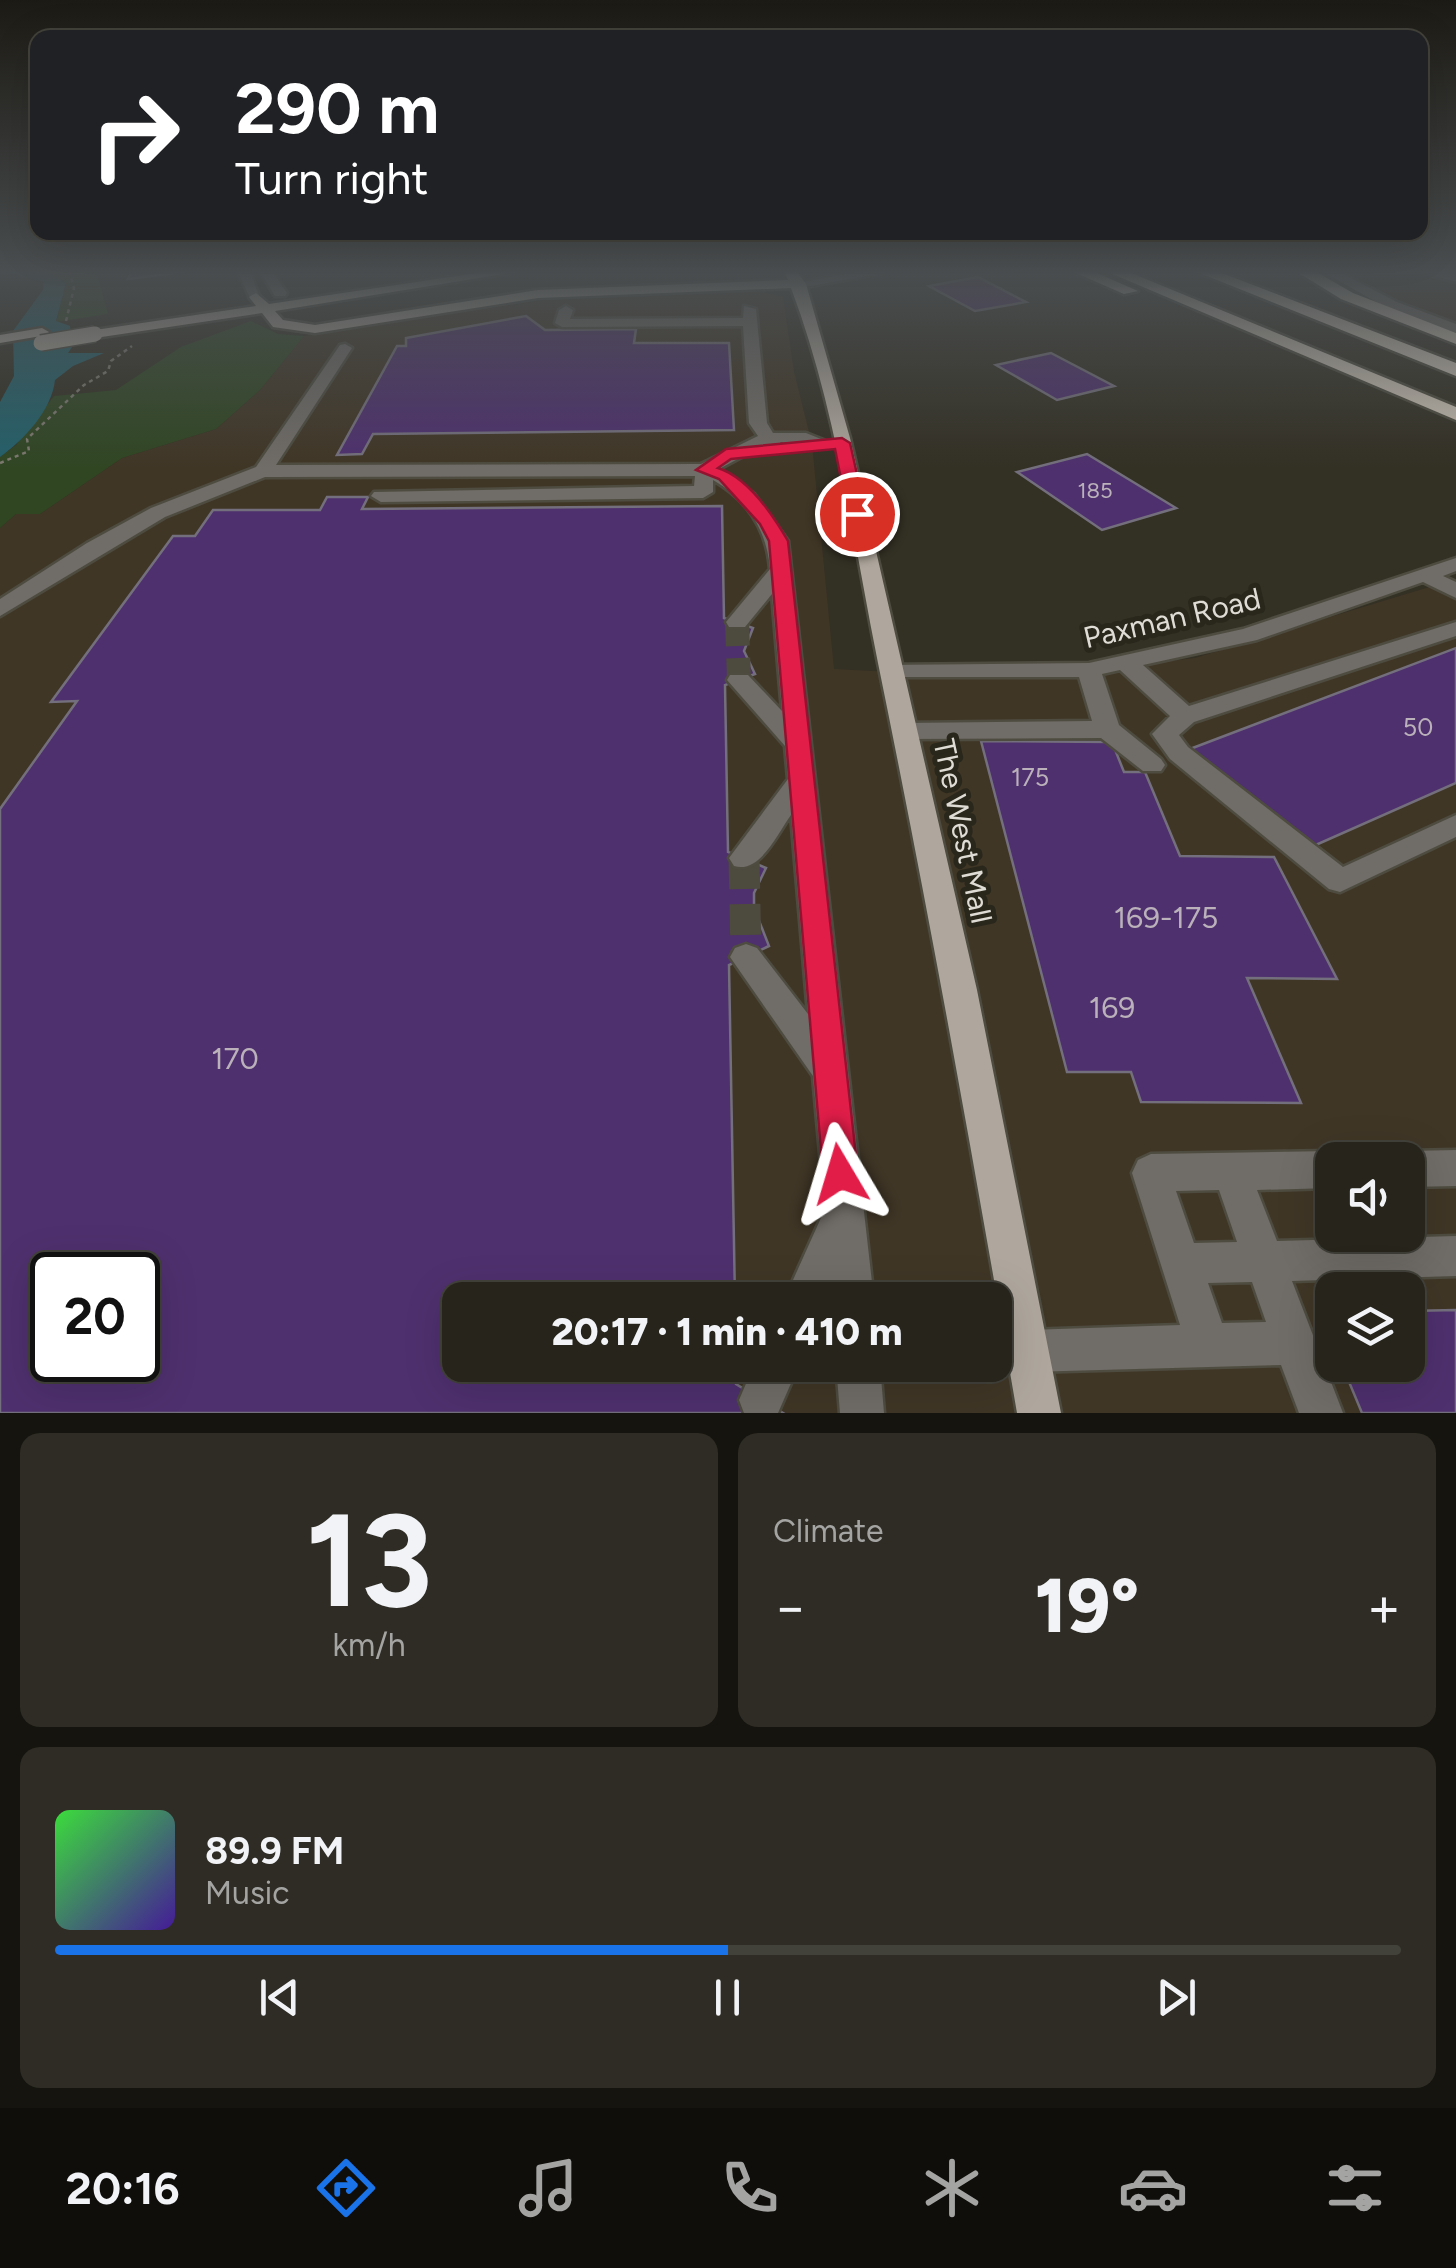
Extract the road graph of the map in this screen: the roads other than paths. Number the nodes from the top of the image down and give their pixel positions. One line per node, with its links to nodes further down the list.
1 (53, 336): 10 (main road, bridge)
2 (702, 336): 11 (street)
3 (751, 336): 19 (street)
4 (808, 336): 20 (main road, The West Mall)
5 (1243, 336): 17 (highway)
6 (1285, 336): 17 (highway)
7 (1302, 336): 17 (highway)
8 (1369, 336): 16 (highway)
9 (1419, 336): 15 (highway)
10 (42, 338): 12 (main road); 14 (main road)
11 (694, 338)
12 (0, 339)
13 (345, 348): 22 (street)
14 (0, 350)
15 (1456, 350)
16 (1456, 370)
17 (1406, 382): 18 (highway)
18 (1456, 414)
19 (772, 443): 20 (street); 21 (street)
20 (832, 443): 32 (main road, The West Mall)
21 (716, 462): 22 (street); 23 (street); 25 (street)
22 (263, 471): 28 (street)
23 (380, 496)
24 (1456, 564): 26 (street, Paxman Road)
25 (782, 569): 29 (street); 38 (street)
26 (1426, 574): 27 (street); 31 (street, Paxman Road)
27 (1456, 591)
28 (0, 610)
29 (737, 622)
30 (1456, 630): 35 (street)
31 (1125, 662): 33 (street, Paxman Road); 35 (street)
32 (892, 670): 33 (street, Paxman Road); 37 (main road, The West Mall)
33 (1089, 670): 36 (street)
34 (739, 680): 38 (street)
35 (1185, 716): 41 (street)
36 (1107, 729): 37 (street); 39 (street)
37 (906, 731): 57 (main road, The West Mall)
38 (797, 743): 40 (street)
39 (1152, 765)
40 (800, 783): 42 (street); 44 (street)
41 (1456, 825)
42 (744, 858)
43 (746, 957): 44 (street)
44 (828, 1068): 49 (street)
45 (1456, 1168): 46 (street)
46 (1425, 1169)
47 (1315, 1170): 48 (street)
48 (1232, 1171): 51 (street); 52 (street)
49 (845, 1209): 53 (street); 54 (street)
50 (1456, 1256): 51 (street)
51 (1266, 1261): 52 (street); 55 (street)
52 (1181, 1264): 56 (street)
53 (813, 1282)
54 (851, 1282)
55 (1295, 1342): 56 (street); 61 (street)
56 (1208, 1345): 57 (street)
57 (1028, 1350): 60 (main road, The West Mall)
58 (859, 1382): 59 (street)
59 (862, 1413)
60 (1039, 1413)
61 (1322, 1413)

